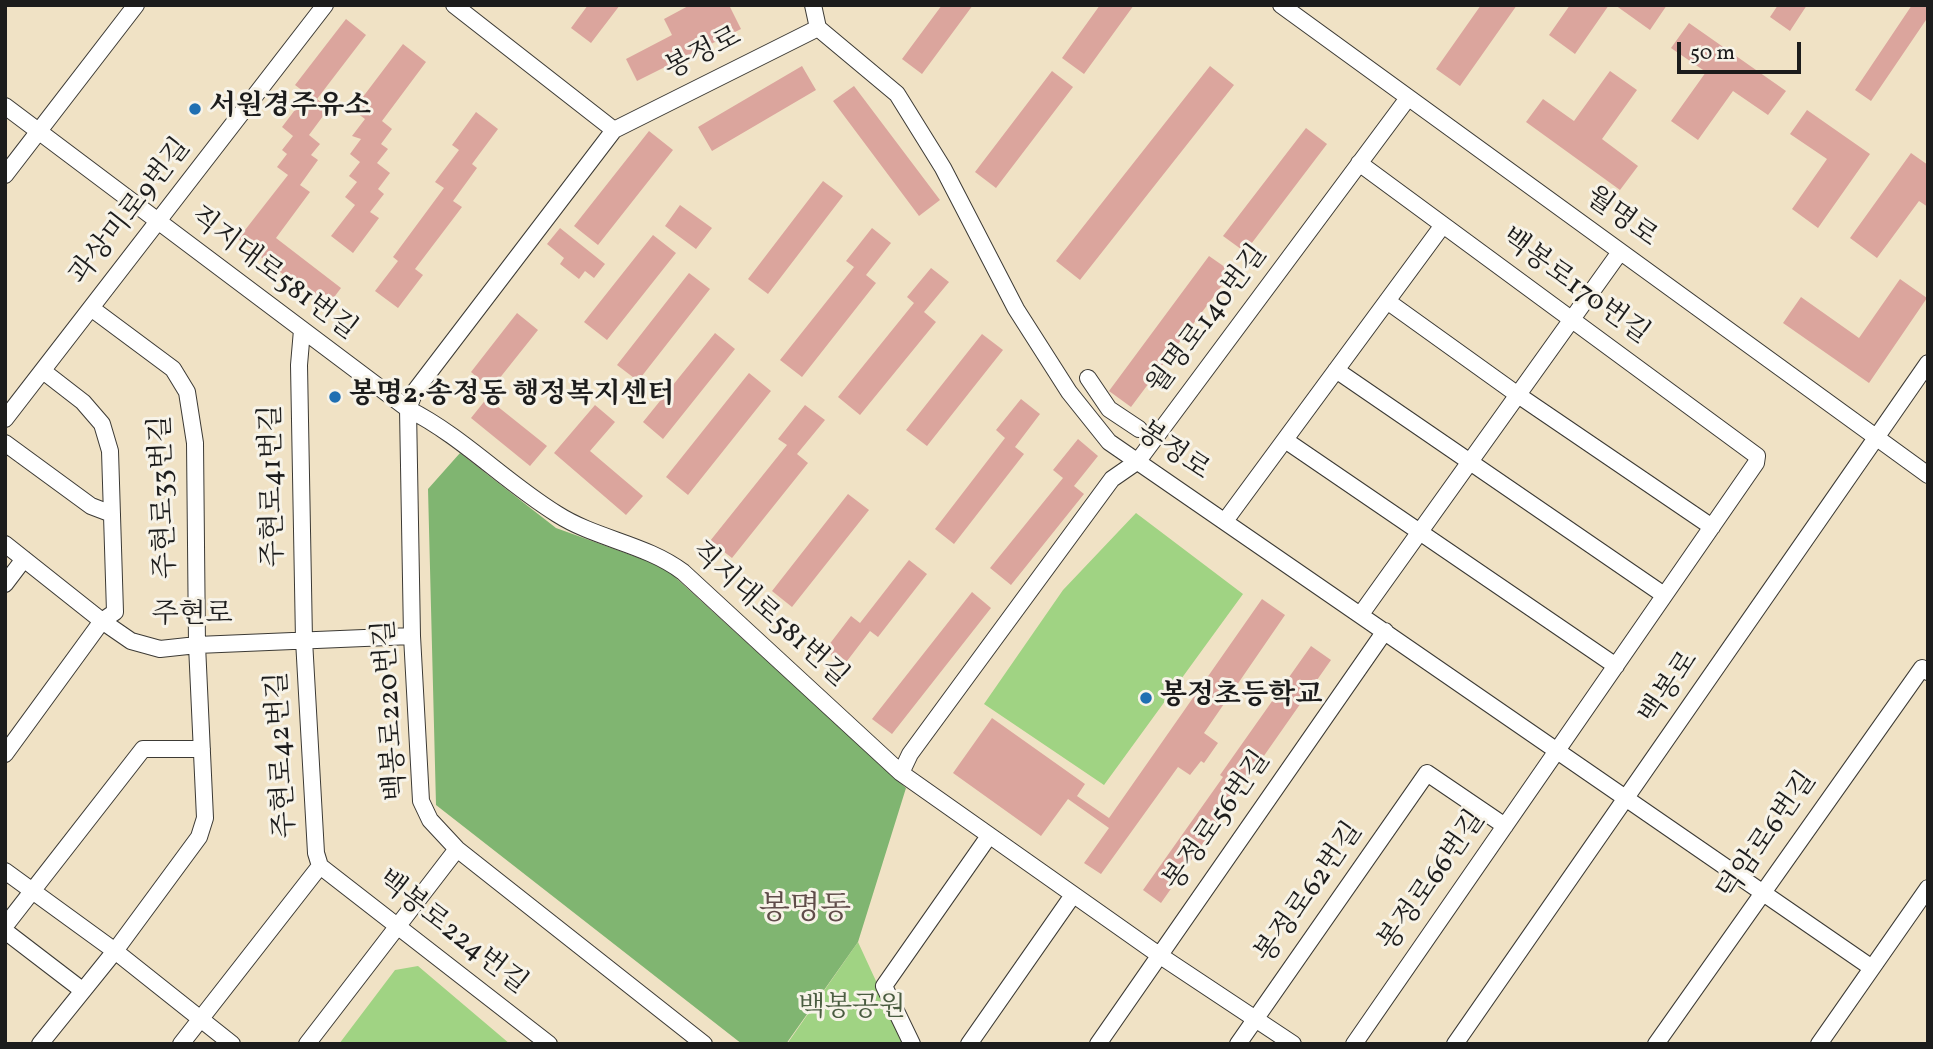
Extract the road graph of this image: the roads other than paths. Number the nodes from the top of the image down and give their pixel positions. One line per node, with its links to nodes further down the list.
1 (136, 5): 10 (street)
2 (325, 5): 13 (street, 과상미로9번길)
3 (454, 5): 9 (street)
4 (813, 5): 6 (street)
5 (1281, 5): 7 (street, 월명로)
6 (818, 28): 9 (street, 봉정로); 32 (street, 봉정로)
7 (1408, 98): 11 (street, 월명로140번길); 15 (street, 월명로)
8 (5, 106): 10 (street, 직지대로581번길)
9 (614, 130): 25 (street)
10 (38, 132): 12 (street); 13 (street, 직지대로581번길)
11 (1359, 163): 14 (street, 백봉로170번길); 32 (street, 월명로140번길)
12 (5, 175)
13 (159, 223): 17 (street, 과상미로9번길); 19 (street, 직지대로581번길)
14 (1443, 225): 16 (street); 18 (street, 백봉로170번길)
15 (1620, 252): 18 (street); 28 (street, 월명로)
16 (1387, 301): 21 (street); 24 (street)
17 (92, 308): 22 (street, 과상미로9번길); 48 (street, 주현로33번길)
18 (1572, 320): 24 (street); 31 (street, 백봉로170번길)
19 (302, 330): 25 (street, 직지대로581번길); 47 (street, 주현로41번길)
20 (1928, 363): 28 (street, 백봉로)
21 (1336, 370): 29 (street); 33 (street)
22 (43, 371): 26 (street, 과상미로9번길); 35 (street)
23 (1087, 378): 27 (street)
24 (1518, 395): 33 (street); 37 (street)
25 (408, 410): 46 (street, 백봉로220번길); 54 (street, 직지대로581번길)
26 (5, 419)
27 (1139, 429)
28 (1875, 437): 34 (street, 월명로); 55 (street, 백봉로)
29 (1285, 440): 36 (street); 38 (street)
30 (5, 443): 35 (street)
31 (1757, 456): 37 (street, 봉정로66번길)
32 (1138, 461): 36 (street, 봉정로); 54 (street, 월명로140번길)
33 (1470, 462): 38 (street); 42 (street)
34 (1928, 475)
35 (112, 514): 44 (street)
36 (1225, 521): 43 (street, 봉정로)
37 (1712, 527): 42 (street, 봉정로66번길)
38 (1420, 532): 43 (street); 49 (street)
39 (5, 544): 40 (street, 주현로)
40 (24, 559): 41 (street); 44 (street, 주현로)
41 (5, 584)
42 (1664, 595): 49 (street, 봉정로66번길)
43 (1360, 614): 45 (street, 봉정로)
44 (102, 621): 48 (street, 주현로); 53 (street)
45 (1385, 631): 52 (street, 봉정로); 69 (street, 봉정로56번길)
46 (412, 636): 47 (street, 주현로); 58 (street, 백봉로220번길)
47 (304, 640): 48 (street, 주현로); 59 (street, 주현로42번길)
48 (197, 645): 51 (street, 주현로33번길)
49 (1615, 666): 52 (street, 봉정로66번길)
50 (1928, 672): 63 (street, 덕암로6번길)
51 (202, 749): 62 (street); 68 (street, 주현로33번길)
52 (1557, 750): 55 (street, 봉정로); 56 (street, 봉정로66번길)
53 (5, 754)
54 (901, 774): 57 (street, 직지대로581번길)
55 (1626, 799): 63 (street, 봉정로); 86 (street, 백봉로)
56 (1505, 826): 73 (street, 봉정로62번길); 85 (street, 봉정로66번길)
57 (989, 836): 64 (street, 직지대로581번길); 80 (street)
58 (457, 849): 66 (street); 74 (street, 백봉로220번길)
59 (320, 866): 66 (street, 백봉로224번길); 72 (street)
60 (5, 871): 62 (street)
61 (1928, 888): 70 (street)
62 (34, 891): 65 (street); 68 (street)
63 (1762, 893): 70 (street, 봉정로); 87 (street, 덕암로6번길)
64 (1073, 895): 69 (street, 직지대로581번길); 81 (street)
65 (5, 926)
66 (398, 926): 78 (street); 79 (street, 백봉로224번길)
67 (5, 931): 71 (street)
68 (115, 951): 71 (street, 주현로33번길); 72 (street)
69 (1159, 955): 73 (street, 직지대로581번길); 82 (street, 봉정로56번길)
70 (1872, 968): 88 (street)
71 (82, 990): 75 (street, 주현로33번길)
72 (200, 1019): 76 (street); 77 (street)
73 (1255, 1019): 83 (street, 봉정로62번길); 84 (street, 직지대로581번길)
74 (701, 1043)
75 (40, 1044)
76 (181, 1044)
77 (232, 1044)
78 (307, 1044)
79 (549, 1044)
80 (912, 1044)
81 (969, 1044)
82 (1098, 1044)
83 (1238, 1044)
84 (1293, 1044)
85 (1354, 1044)
86 (1455, 1044)
87 (1656, 1044)
88 (1819, 1044)

